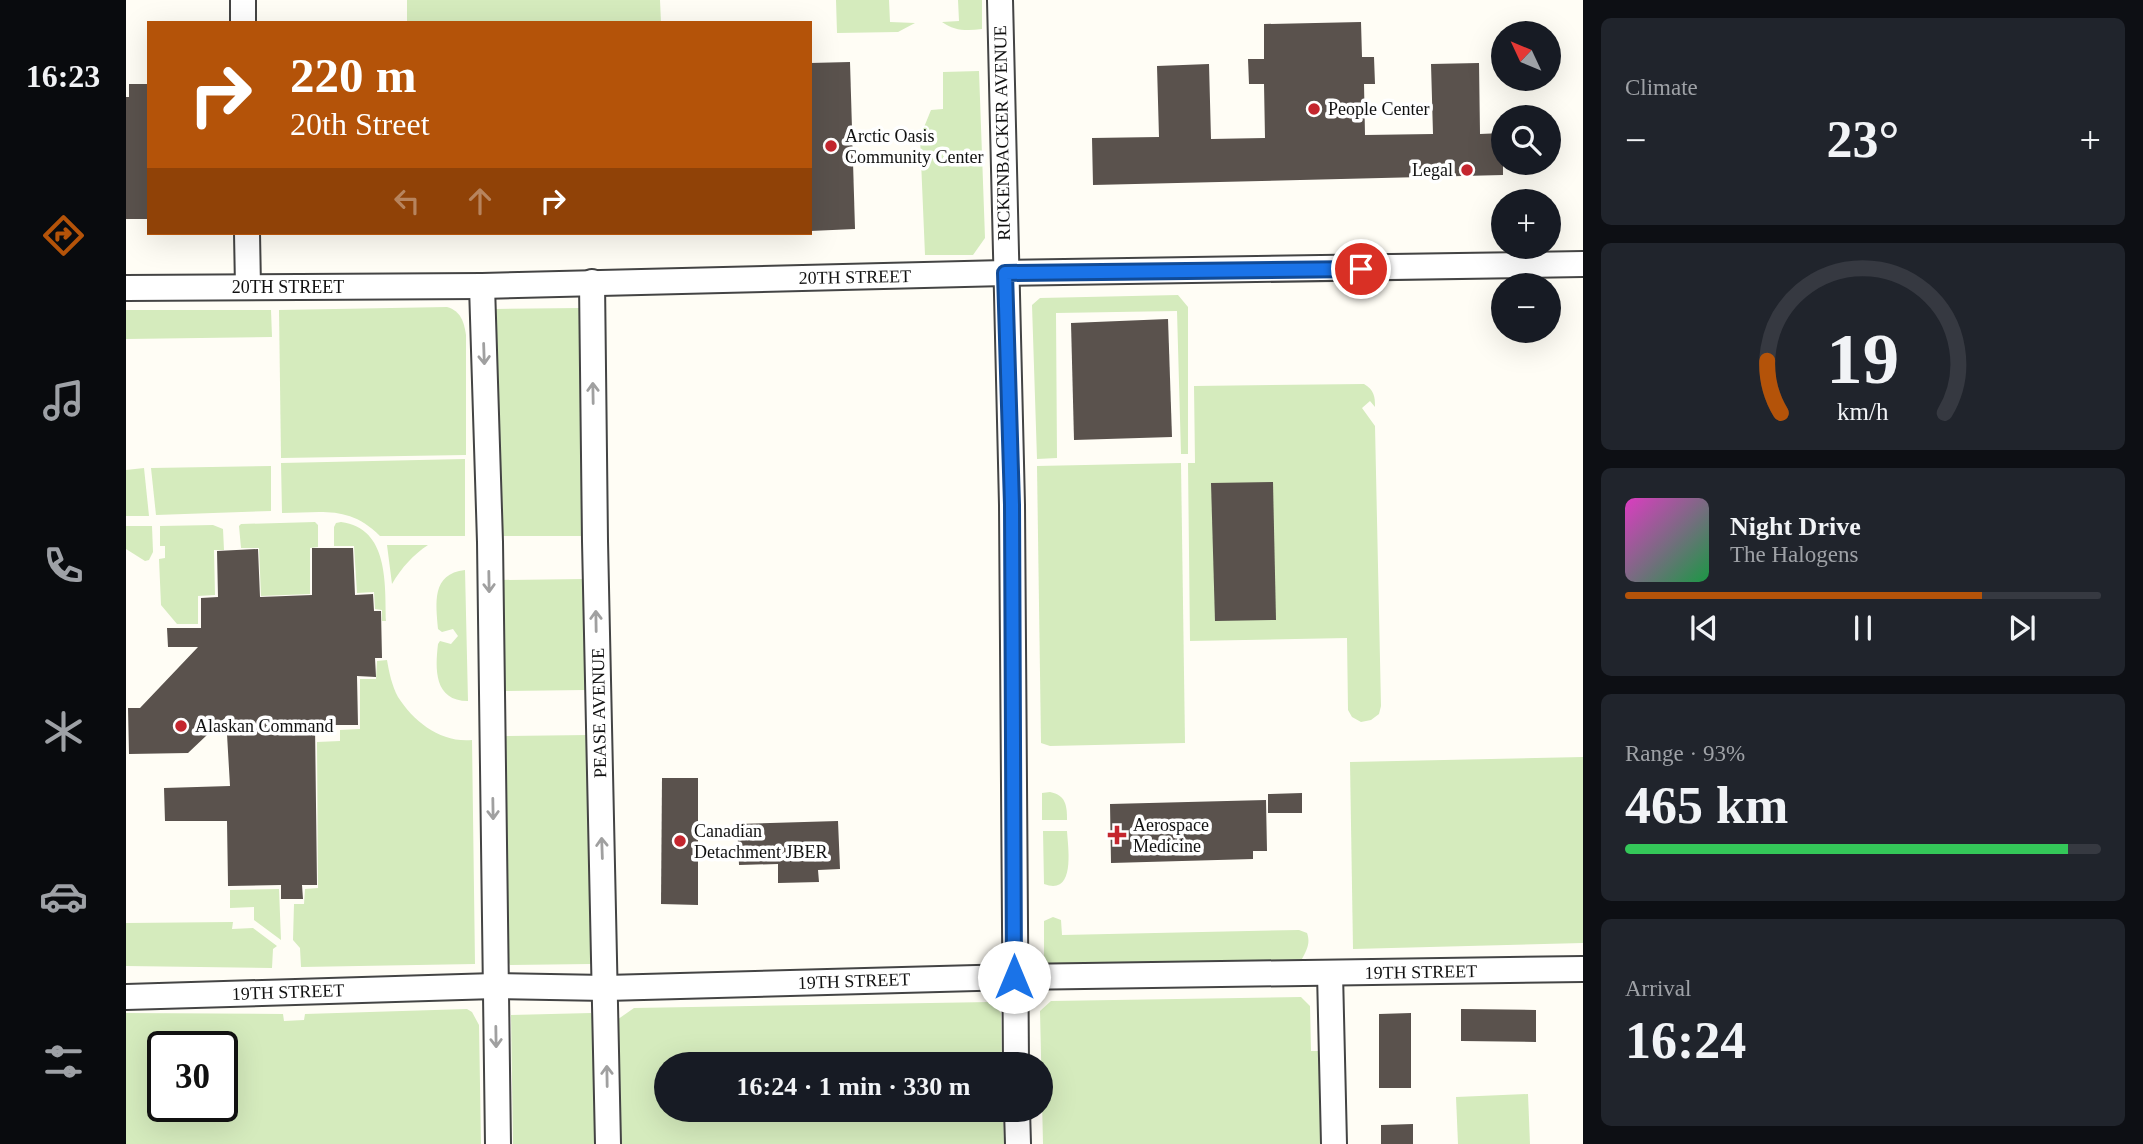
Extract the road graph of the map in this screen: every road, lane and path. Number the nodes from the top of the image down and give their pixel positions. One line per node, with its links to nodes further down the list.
1 (243, 0): 3 (street)
2 (1000, 0): 6 (street, RICKENBACKER AVENUE)
3 (243, 21)
4 (247, 235): 10 (street)
5 (1583, 264): 6 (street, 20TH STREET)
6 (1005, 273): 7 (street, 20TH STREET); 13 (street, RICKENBACKER AVENUE)
7 (592, 282): 8 (street, 20TH STREET); 15 (street, PEASE AVENUE, one-way to 7)
8 (482, 286): 10 (street, 20TH STREET); 14 (street, one-way to 14)
9 (126, 288): 10 (street, 20TH STREET)
10 (248, 288)
11 (1583, 969): 12 (street, 19TH STREET)
12 (1331, 973): 13 (street, 19TH STREET); 22 (street)
13 (1014, 977): 15 (street, 19TH STREET); 17 (street, RICKENBACKER AVENUE)
14 (495, 986): 15 (street, 19TH STREET); 16 (street, 19TH STREET); 19 (street, one-way to 19)
15 (606, 988): 20 (street, PEASE AVENUE, one-way to 15)
16 (126, 997)
17 (1016, 1052)
18 (1017, 1122): 21 (street)
19 (498, 1144)
20 (608, 1144)
21 (1018, 1144)
22 (1335, 1144)

